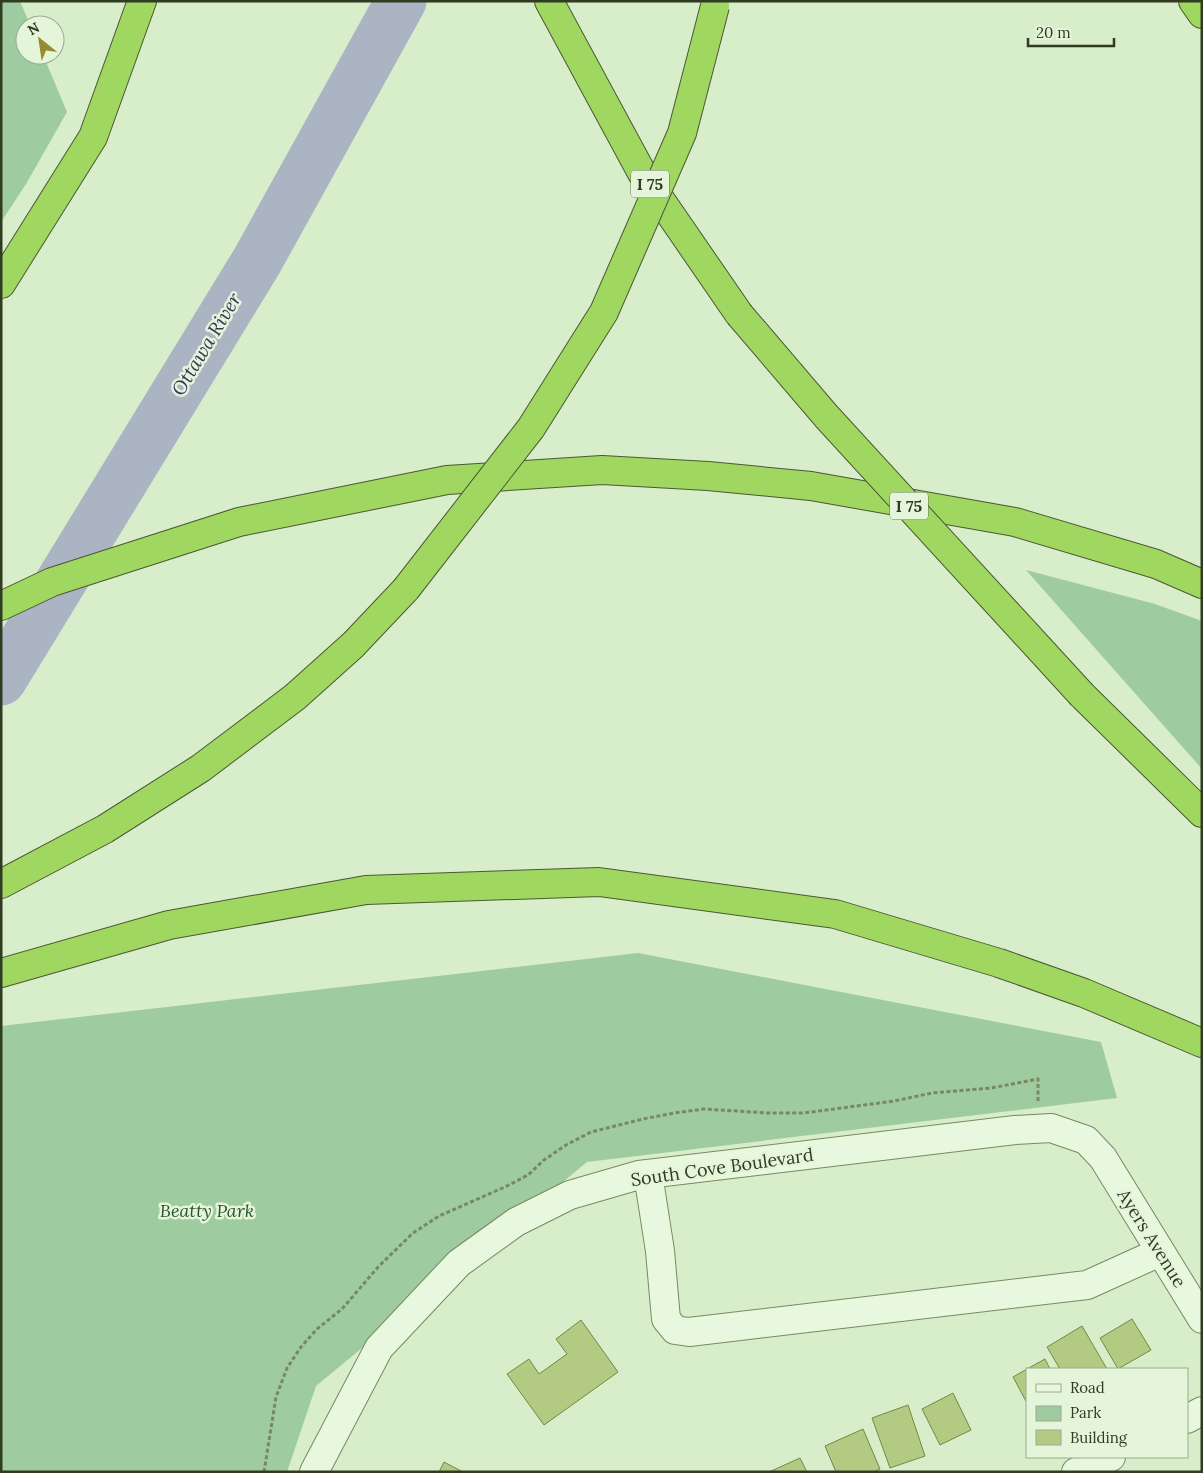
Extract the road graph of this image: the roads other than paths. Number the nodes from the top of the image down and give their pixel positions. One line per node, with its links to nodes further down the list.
1 (142, 1): 6 (highway)
2 (549, 1): 9 (highway, I 75, bridge)
3 (1193, 1): 5 (highway)
4 (715, 4): 10 (highway, bridge)
5 (1202, 14)
6 (1, 284)
7 (1202, 584): 8 (highway)
8 (1, 606)
9 (1202, 813)
10 (1, 884)
11 (1, 973): 12 (highway)
12 (1202, 1043)
13 (1103, 1158): 14 (street, South Cove Boulevard); 15 (street, Ayers Avenue)
14 (648, 1174): 15 (street); 20 (street, South Cove Boulevard)
15 (1160, 1252): 16 (street, Ayers Avenue)
16 (1202, 1319)
17 (1202, 1411): 18 (street)
18 (1188, 1418)
19 (1109, 1458): 21 (street)
20 (314, 1472)
21 (1076, 1472)

